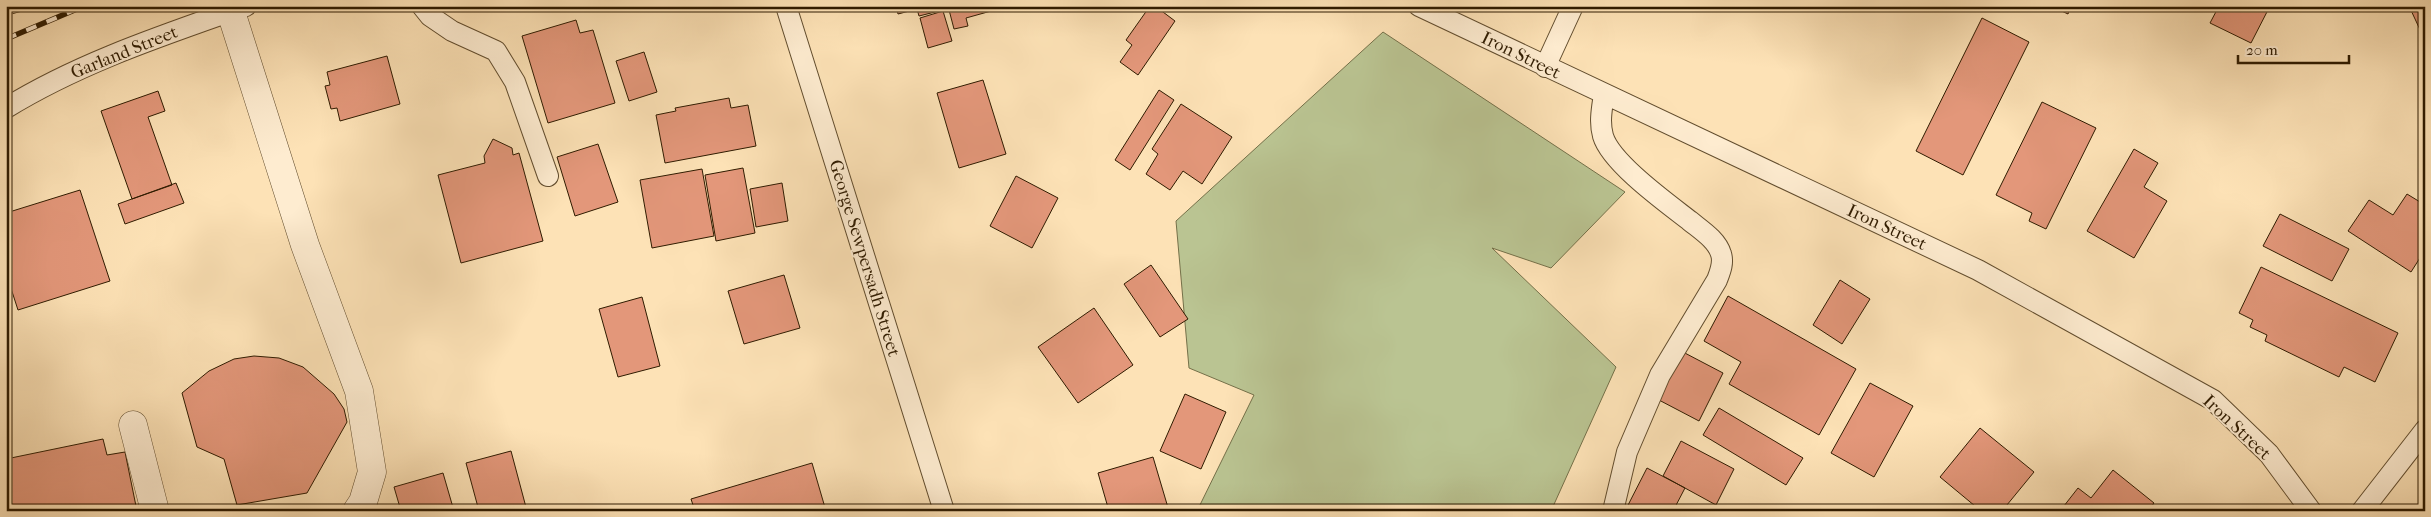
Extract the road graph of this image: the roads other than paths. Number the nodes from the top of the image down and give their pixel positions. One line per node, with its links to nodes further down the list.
1 (422, 6): 9 (lane)
2 (786, 6): 14 (lane, George Sewpersadh Street)
3 (1419, 6): 6 (lane, Iron Street)
4 (1572, 6): 6 (lane)
5 (239, 9): 8 (lane, Garland Street); 13 (street)
6 (1545, 67): 7 (lane, Iron Street)
7 (1604, 94): 15 (lane); 16 (lane, Iron Street)
8 (6, 108)
9 (548, 176)
10 (133, 425): 12 (street)
11 (2425, 430): 17 (lane)
12 (155, 511)
13 (357, 511)
14 (944, 511)
15 (1613, 511)
16 (2311, 511)
17 (2362, 511)

